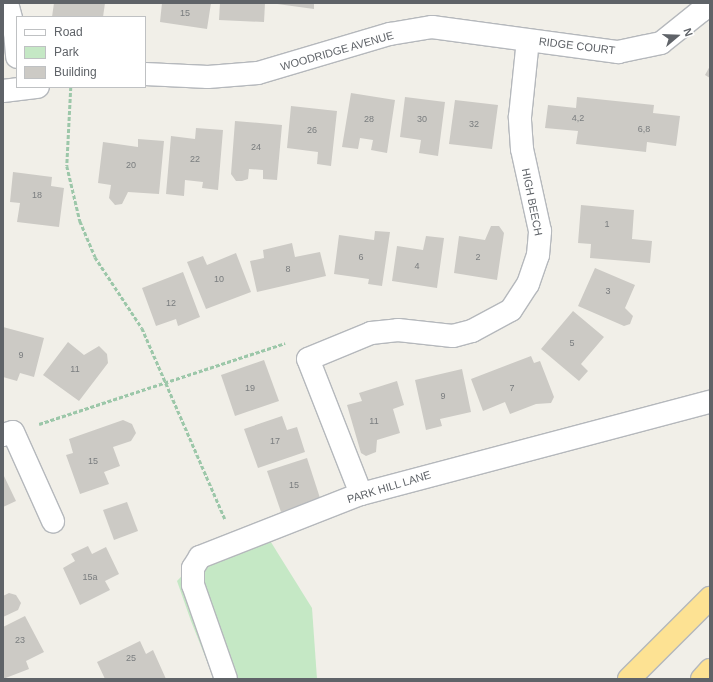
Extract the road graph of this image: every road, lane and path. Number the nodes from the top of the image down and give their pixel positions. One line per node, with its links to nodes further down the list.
1 (7, 3): 4 (street)
2 (705, 3): 3 (street, RIDGE COURT)
3 (528, 40): 5 (street, WOODRIDGE AVENUE); 7 (street, HIGH BEECH)
4 (16, 44)
5 (146, 74)
6 (71, 88): 8 (path)
7 (308, 359): 8 (path); 11 (street)
8 (166, 383): 10 (path); 13 (path)
9 (710, 402): 11 (street, PARK HILL LANE)
10 (8, 434): 12 (street)
11 (361, 494): 13 (street, PARK HILL LANE)
12 (53, 521)
13 (234, 541): 16 (street, PARK HILL LANE)
14 (710, 598): 17 (highway)
15 (710, 670): 18 (highway)
16 (226, 679)
17 (629, 679)
18 (702, 679)

